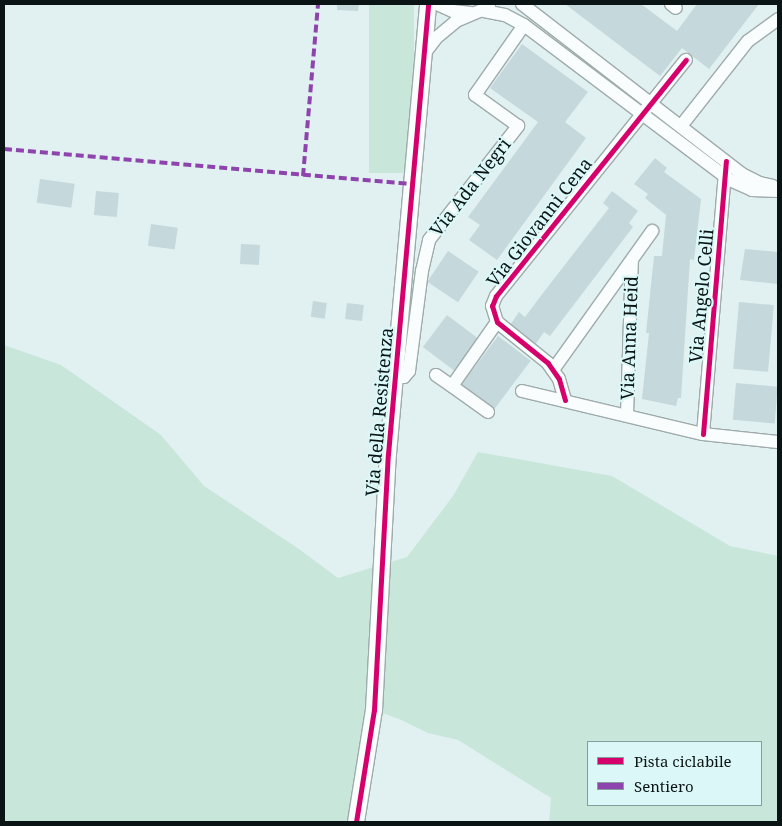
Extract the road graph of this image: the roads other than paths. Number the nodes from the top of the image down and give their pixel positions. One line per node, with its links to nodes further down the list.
1 (428, 4): 8 (street, Via della Resistenza)
2 (437, 4): 5 (street)
3 (454, 4): 5 (street)
4 (522, 4): 10 (street)
5 (478, 10): 7 (street); 8 (street)
6 (778, 19): 12 (street)
7 (524, 24): 11 (street); 22 (street, Via Ada Negri)
8 (424, 54): 22 (street, Via della Resistenza)
9 (686, 60): 10 (street, Via Giovanni Cena)
10 (651, 103): 11 (street, Via Giovanni Cena); 12 (street)
11 (642, 114): 14 (street); 19 (street, Via Giovanni Cena)
12 (681, 126): 13 (street)
13 (726, 160): 14 (street, Via Angelo Celli); 15 (street)
14 (724, 176): 16 (street); 28 (street, Via Angelo Celli)
15 (778, 186)
16 (778, 191)
17 (652, 231): 18 (street, Via Anna Heid)
18 (632, 260): 20 (street, Via Anna Heid); 27 (street, Via Anna Heid)
19 (497, 322): 20 (street); 23 (street)
20 (553, 370): 25 (street)
21 (436, 375): 23 (street)
22 (395, 377): 30 (street, Via della Resistenza)
23 (452, 386): 26 (street)
24 (522, 391): 25 (street)
25 (565, 400): 27 (street)
26 (488, 412)
27 (627, 415): 28 (street)
28 (703, 434): 29 (street)
29 (778, 442)
30 (356, 822)

